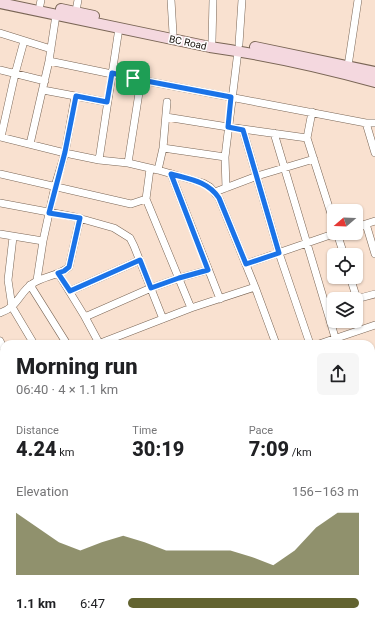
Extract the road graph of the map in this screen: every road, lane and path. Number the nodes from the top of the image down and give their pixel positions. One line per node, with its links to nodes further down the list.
1 (18, 0): 7 (street)
2 (78, 0): 10 (street)
3 (171, 0): 13 (street)
4 (213, 0): 15 (street)
5 (242, 0): 16 (street)
6 (358, 0): 19 (street)
7 (41, 2): 10 (street)
8 (0, 3): 9 (street, BC Road)
9 (56, 15): 10 (street, BC Road); 17 (street)
10 (75, 16): 11 (street, BC Road); 13 (street)
11 (119, 28): 16 (street, BC Road); 22 (street)
12 (0, 33): 14 (street)
13 (173, 33): 15 (street)
14 (24, 41): 17 (street); 23 (street)
15 (212, 41): 16 (street)
16 (238, 48): 19 (street); 26 (street, BC Road); 29 (street)
17 (51, 49): 18 (street)
18 (50, 61): 22 (street); 25 (street)
19 (348, 66): 21 (street)
20 (0, 70): 23 (street)
21 (375, 72)
22 (112, 73): 24 (street); 30 (street)
23 (15, 74): 25 (street); 39 (street)
24 (141, 80): 29 (street); 48 (street)
25 (44, 82): 27 (street)
26 (375, 82)
27 (43, 90): 28 (street); 41 (street)
28 (76, 96): 30 (street); 43 (street)
29 (231, 97): 32 (street); 36 (street)
30 (107, 102): 47 (street)
31 (167, 102): 33 (street)
32 (312, 112): 34 (street); 40 (street)
33 (166, 117): 36 (street); 42 (street)
34 (366, 123): 35 (street); 44 (street)
35 (375, 123)
36 (228, 127): 37 (street); 45 (street)
37 (243, 130): 38 (street); 54 (street)
38 (274, 133): 40 (street); 49 (street)
39 (1, 137): 41 (street)
40 (307, 138): 46 (street)
41 (30, 144): 43 (street)
42 (163, 148): 45 (street); 51 (street)
43 (65, 152): 47 (street); 55 (street)
44 (375, 153)
45 (225, 157): 56 (street)
46 (314, 159): 49 (street); 60 (street)
47 (99, 160): 48 (street)
48 (128, 164): 50 (street)
49 (285, 168): 54 (street); 70 (street)
50 (150, 169): 51 (street); 58 (street)
51 (158, 170): 53 (street)
52 (0, 174): 55 (street)
53 (171, 174): 57 (street); 75 (street)
54 (257, 176): 56 (street); 71 (street)
55 (55, 186): 58 (street); 61 (street)
56 (226, 188): 57 (street)
57 (216, 192): 74 (street)
58 (146, 199): 77 (street)
59 (0, 203): 61 (street)
60 (328, 204)
61 (49, 213): 62 (street); 69 (street)
62 (80, 218): 73 (street); 76 (street)
63 (375, 221): 64 (street)
64 (366, 224): 65 (street); 72 (street)
65 (363, 225)
66 (0, 234): 68 (street)
67 (327, 236): 70 (street)
68 (13, 237): 69 (street); 78 (street)
69 (43, 242): 79 (street)
70 (307, 243): 71 (street); 88 (street)
71 (279, 253): 74 (street); 101 (street)
72 (375, 254)
73 (140, 260): 83 (street); 84 (street)
74 (246, 264): 82 (street)
75 (208, 270): 77 (street); 87 (street)
76 (58, 273): 79 (street); 84 (street)
77 (179, 278): 83 (street); 90 (street)
78 (8, 280): 80 (street); 89 (street)
79 (37, 280): 81 (street)
80 (0, 282)
81 (30, 285): 89 (street); 97 (street)
82 (255, 287): 87 (street); 100 (street)
83 (151, 288): 92 (street); 93 (street)
84 (70, 291): 92 (street)
85 (375, 294): 86 (street)
86 (363, 297)
87 (220, 299): 90 (street)
88 (327, 300)
89 (12, 307): 91 (street); 96 (street)
90 (192, 308): 93 (street)
91 (0, 313)
92 (85, 317): 98 (street)
93 (163, 319): 99 (street)
94 (375, 325): 103 (street)
95 (334, 328): 102 (street)
96 (32, 340)
97 (64, 340)
98 (97, 340)
99 (109, 340)
100 (275, 340)
101 (309, 340)
102 (337, 340)
103 (339, 340)

